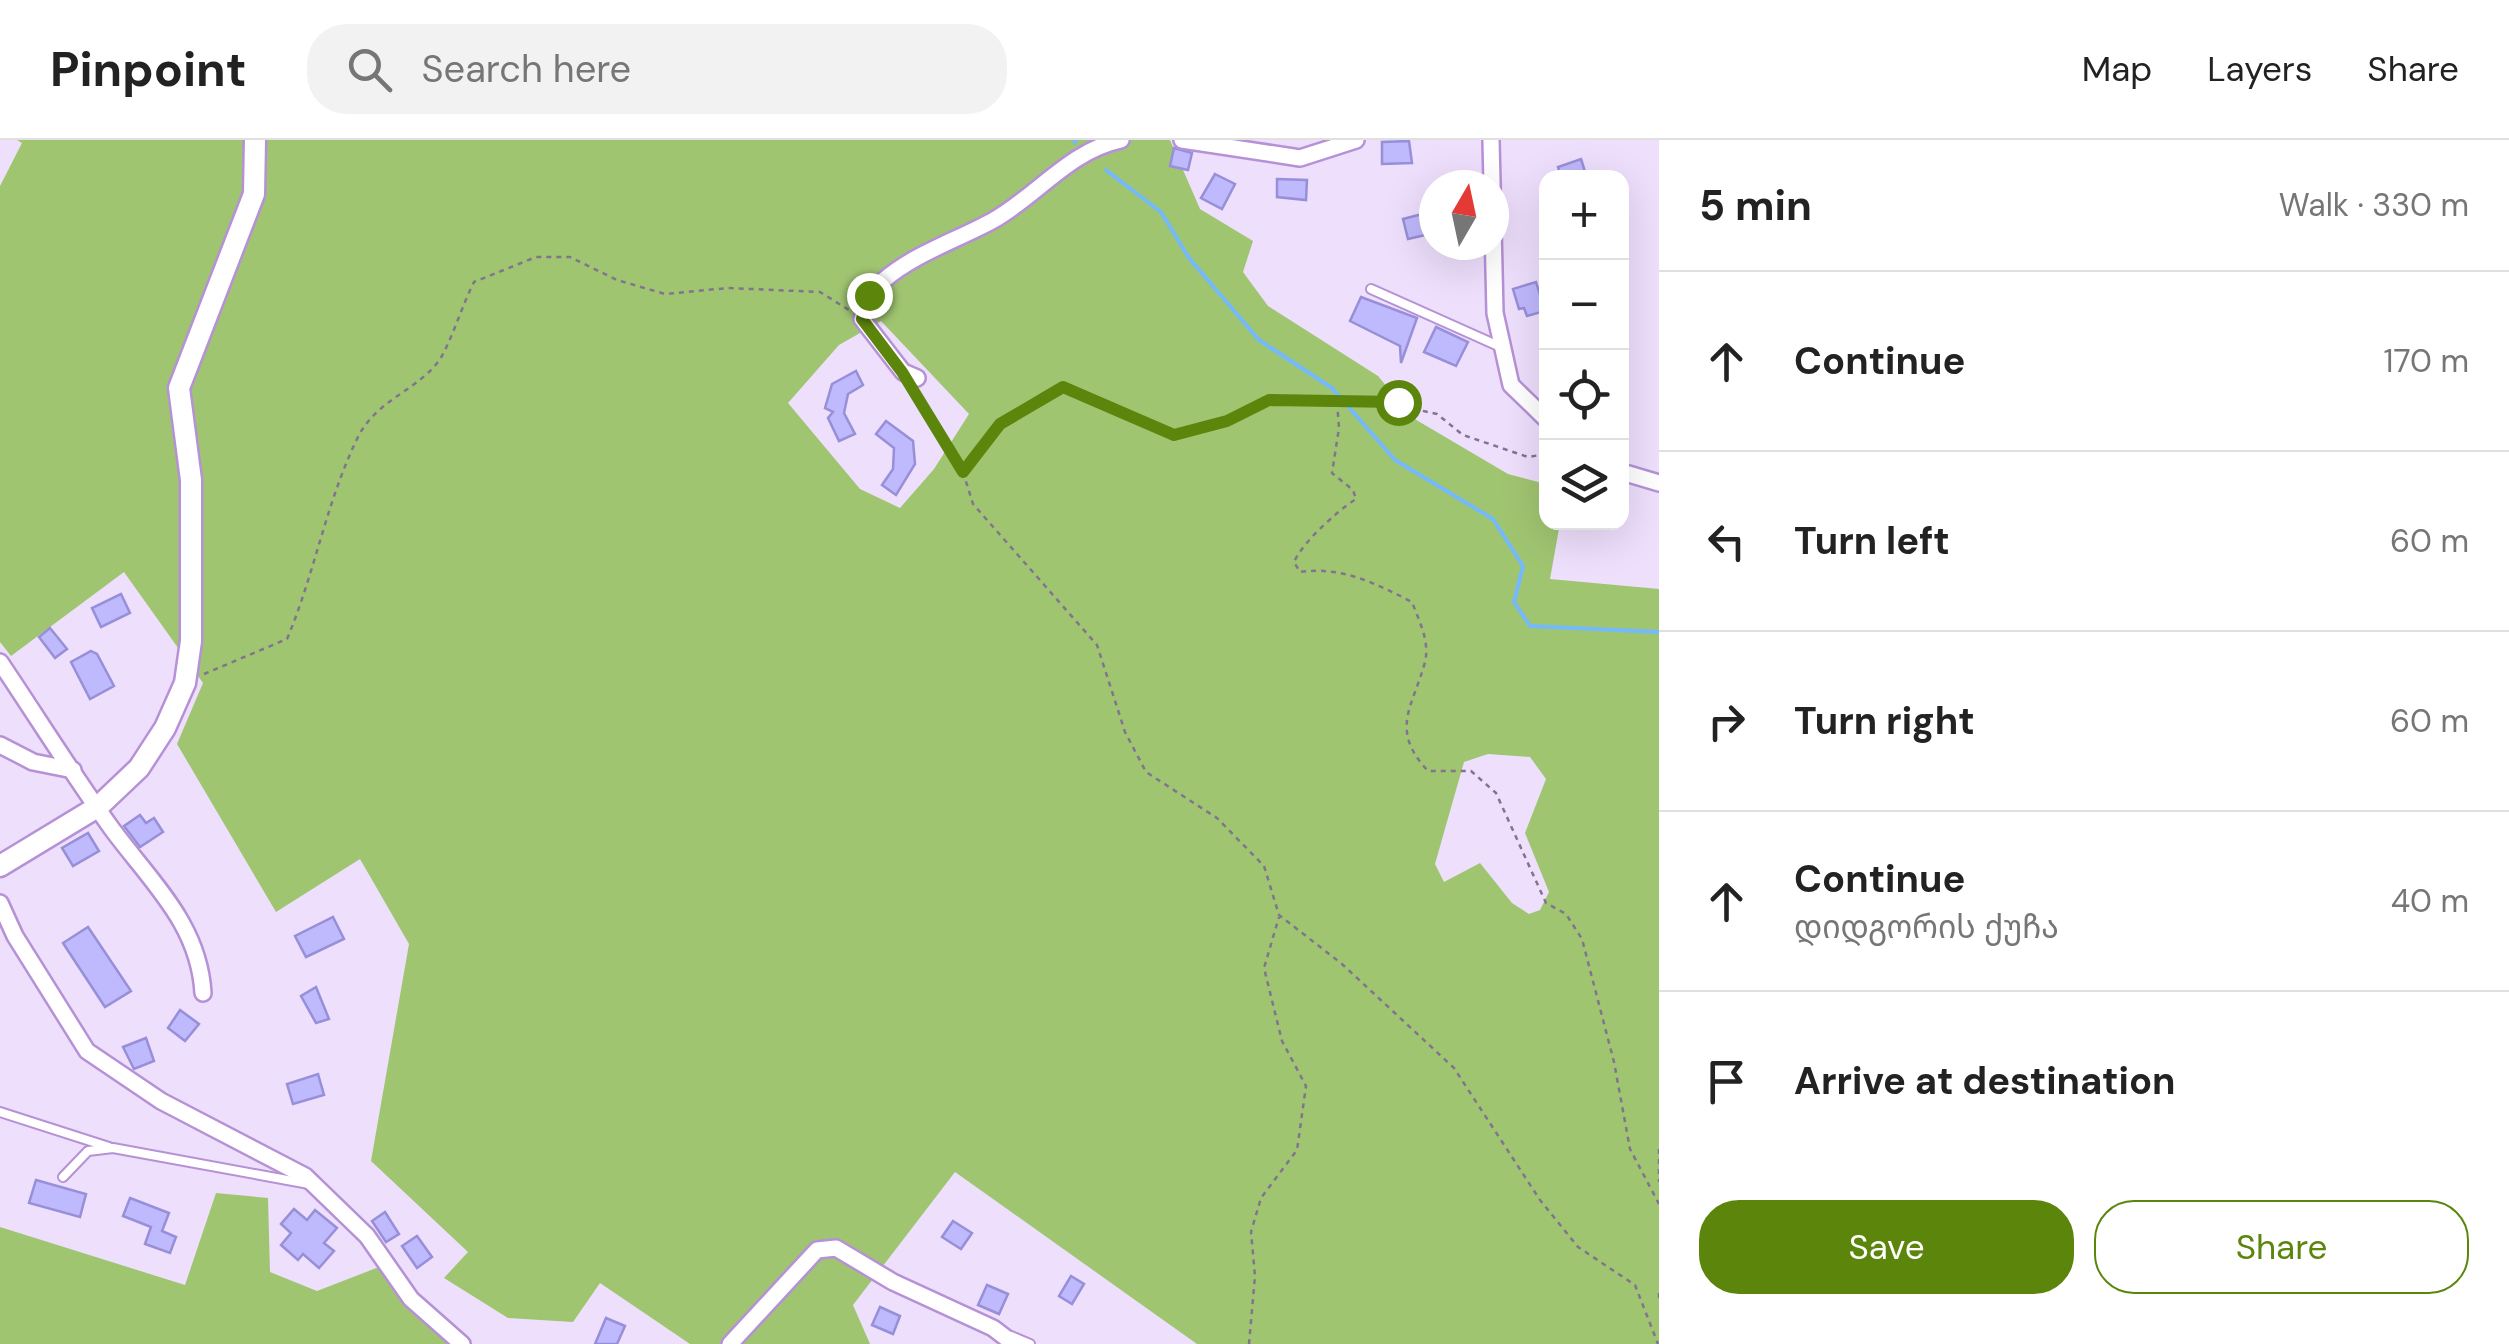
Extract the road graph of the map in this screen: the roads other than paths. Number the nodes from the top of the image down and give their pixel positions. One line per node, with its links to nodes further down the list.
1 (255, 140): 15 (street)
2 (1121, 140): 8 (street)
3 (1182, 140): 4 (street)
4 (1356, 140)
5 (1491, 140): 7 (street)
6 (1371, 289): 7 (lane)
7 (1503, 348): 9 (street)
8 (910, 375)
9 (1539, 412)
10 (1629, 474): 11 (street)
11 (1659, 482)
12 (0, 662): 14 (street)
13 (0, 745): 14 (street)
14 (73, 770): 15 (street)
15 (99, 806): 16 (street); 18 (street)
16 (0, 866)
17 (0, 903): 22 (street)
18 (203, 994)
19 (0, 1112): 20 (lane)
20 (113, 1148): 21 (lane); 22 (lane)
21 (63, 1176)
22 (314, 1185): 24 (street)
23 (993, 1328): 25 (street); 26 (street); 27 (lane)
24 (462, 1344)
25 (730, 1344)
26 (1014, 1344)
27 (1030, 1344)

